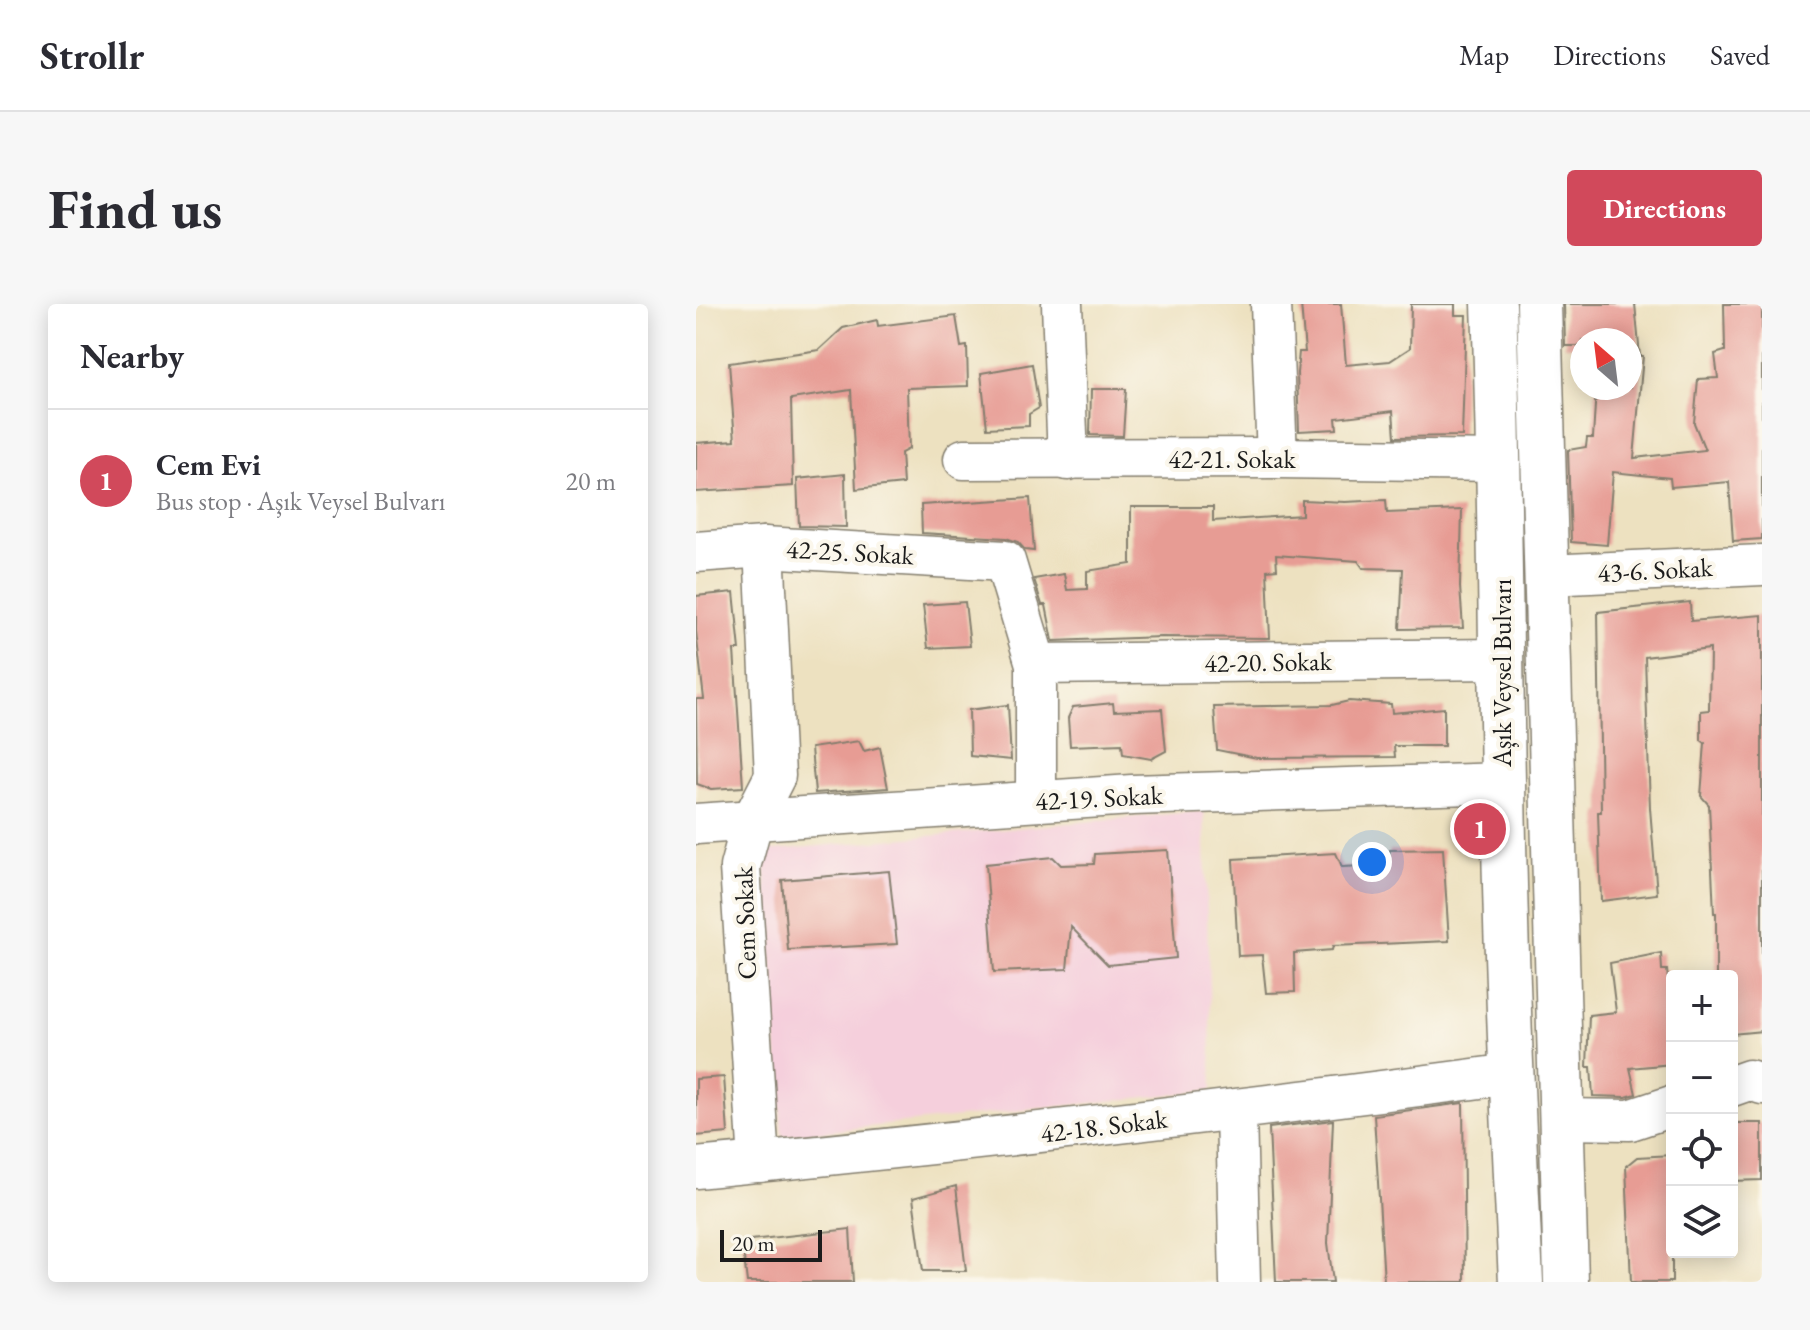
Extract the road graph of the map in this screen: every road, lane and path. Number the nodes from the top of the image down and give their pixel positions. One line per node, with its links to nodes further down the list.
1 (1062, 304): 7 (street)
2 (1271, 304): 5 (street)
3 (1494, 304): 8 (main road, Aşık Veysel Bulvarı)
4 (1539, 304): 12 (main road, Aşık Veysel Bulvarı)
5 (1277, 458): 7 (street, 42-21. Sokak); 8 (street, 42-21. Sokak)
6 (964, 459): 7 (street, 42-21. Sokak)
7 (1068, 460)
8 (1500, 461): 13 (main road, Aşık Veysel Bulvarı)
9 (764, 547): 10 (street, 42-25. Sokak); 14 (street, 42-25. Sokak); 17 (street, Cem Sokak)
10 (696, 552)
11 (1762, 565): 12 (street, 43-6. Sokak)
12 (1547, 575): 24 (main road, Aşık Veysel Bulvarı)
13 (1501, 659): 14 (street, 42-20. Sokak); 15 (main road, Aşık Veysel Bulvarı)
14 (1036, 664): 16 (street)
15 (1503, 783): 16 (street, 42-19. Sokak); 19 (main road, Aşık Veysel Bulvarı)
16 (1036, 801): 17 (street, 42-19. Sokak)
17 (753, 819): 18 (street, 42-19. Sokak); 25 (street, Cem Sokak)
18 (696, 824)
19 (1511, 1074): 23 (street, 42-18. Sokak); 28 (main road, Aşık Veysel Bulvarı)
20 (1738, 1084): 21 (street)
21 (1762, 1084)
22 (1666, 1108): 24 (street)
23 (1236, 1111): 25 (street, 42-18. Sokak); 27 (street)
24 (1561, 1119): 29 (main road, Aşık Veysel Bulvarı)
25 (759, 1162): 26 (street, 42-18. Sokak)
26 (696, 1168)
27 (1240, 1282)
28 (1521, 1282)
29 (1566, 1282)

